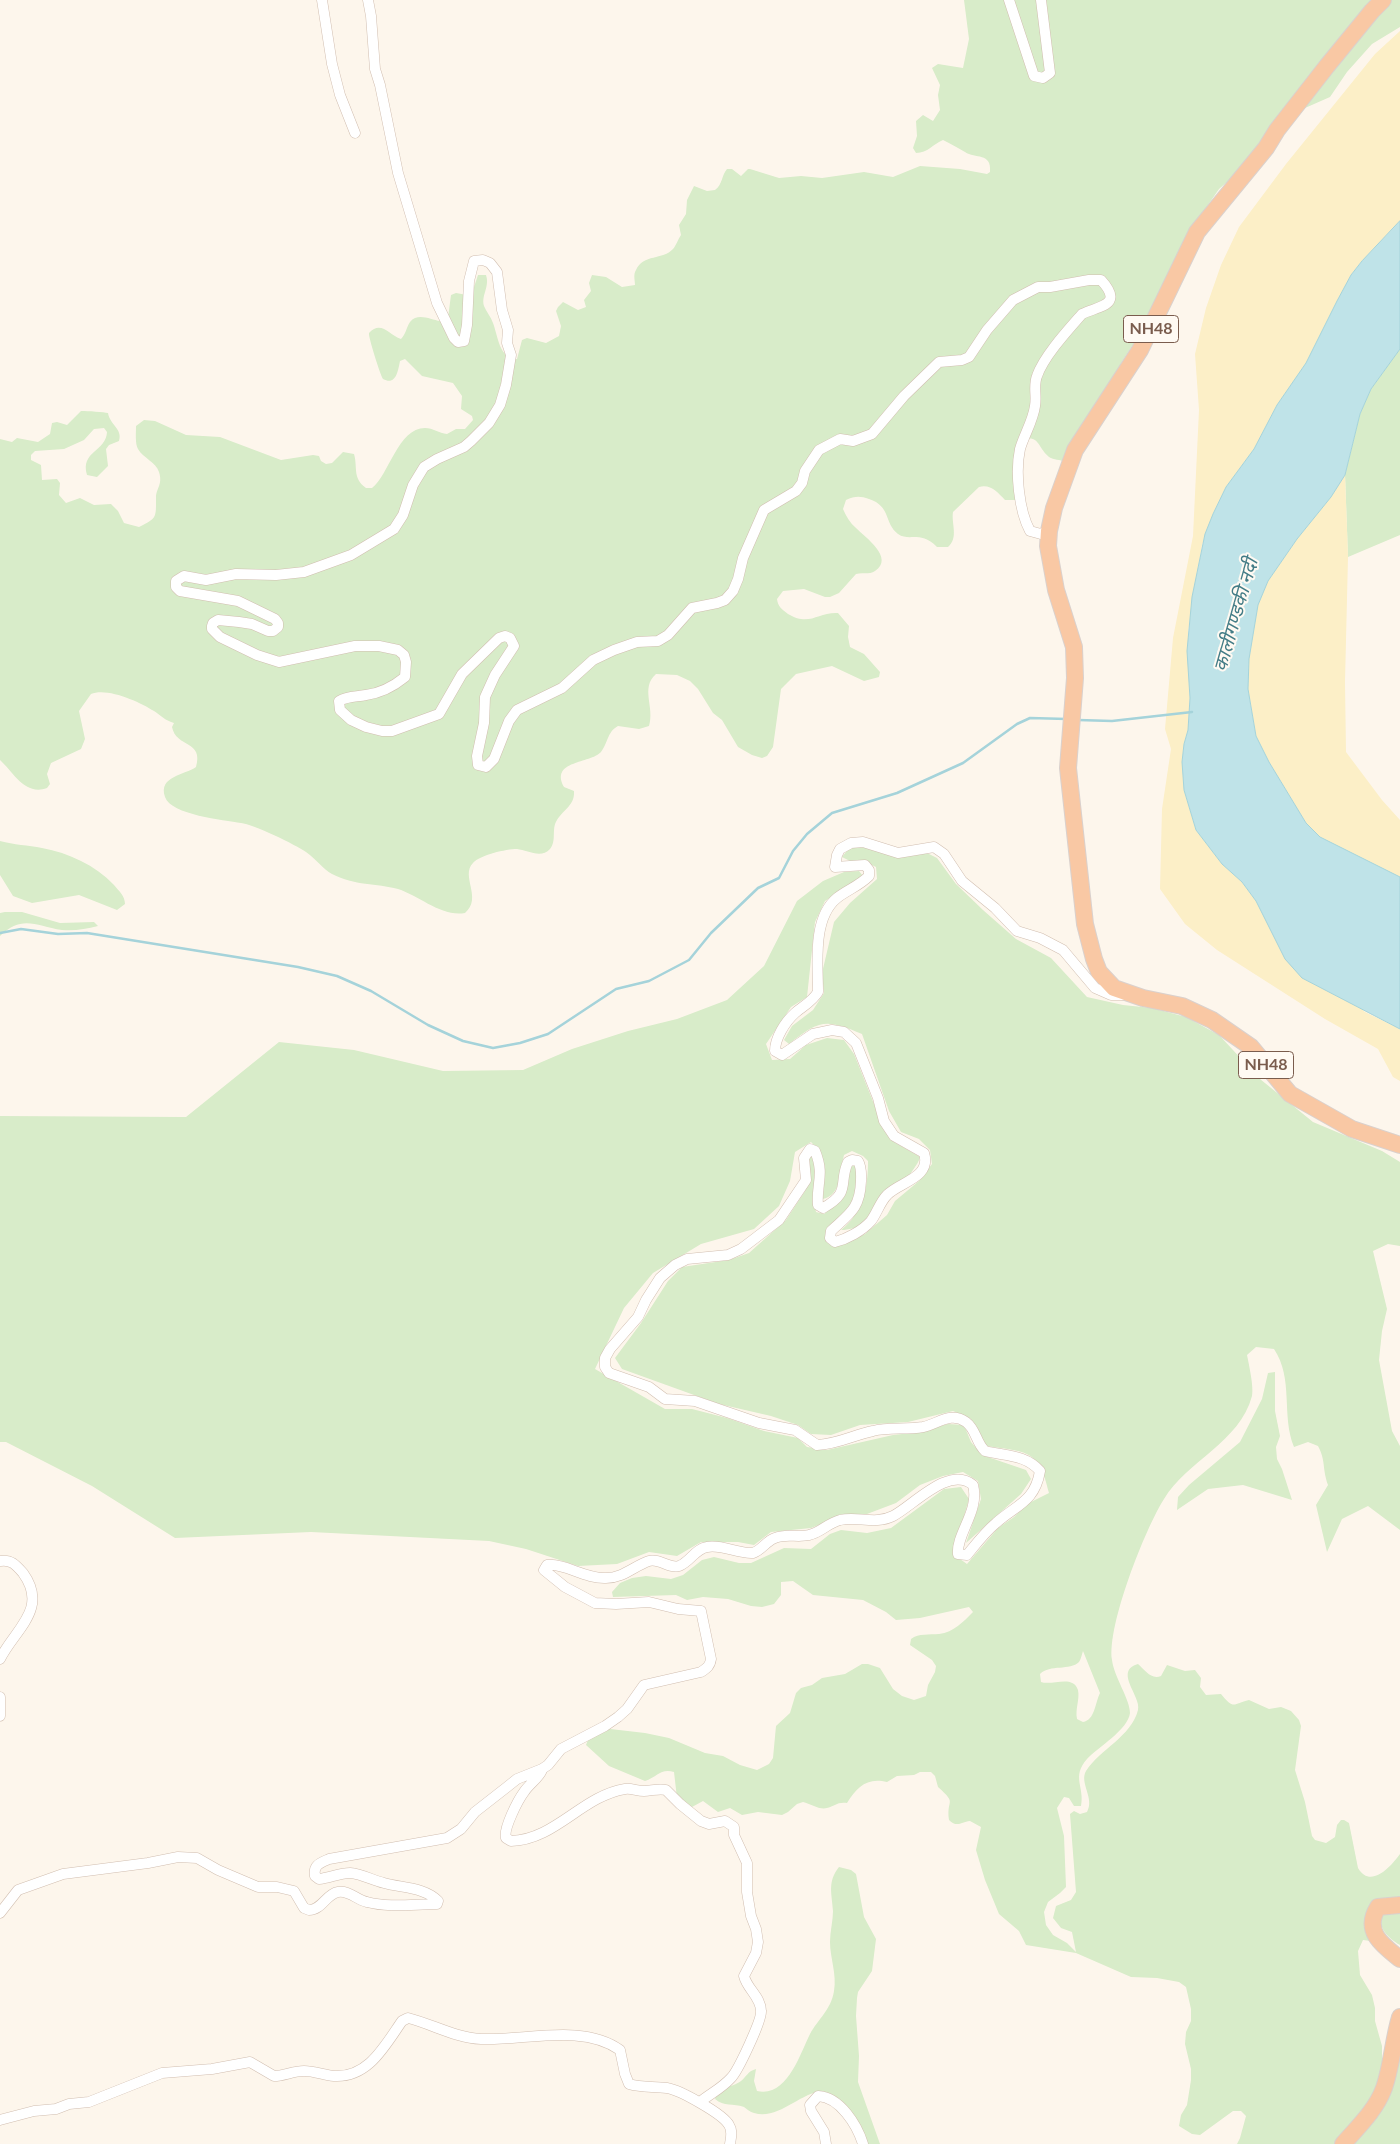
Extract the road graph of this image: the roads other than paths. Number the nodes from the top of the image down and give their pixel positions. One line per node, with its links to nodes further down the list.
1 (322, 0): 6 (street)
2 (368, 0): 7 (street)
3 (1009, 0): 4 (street)
4 (1041, 0)
5 (1383, 0): 7 (highway, NH48)
6 (355, 133)
7 (1049, 530): 8 (highway, NH48)
8 (1130, 992): 9 (highway, NH48); 14 (street)
9 (1400, 1145)
10 (0, 1561): 11 (street)
11 (0, 1660)
12 (0, 1697): 13 (street)
13 (0, 1716)
14 (542, 1769): 16 (street); 19 (street)
15 (1400, 1905): 17 (highway)
16 (0, 1913)
17 (1400, 1959)
18 (1400, 2017): 24 (highway)
19 (700, 2102): 20 (street); 21 (street)
20 (0, 2120)
21 (730, 2144)
22 (826, 2144): 23 (street)
23 (863, 2144)
24 (1343, 2144)

